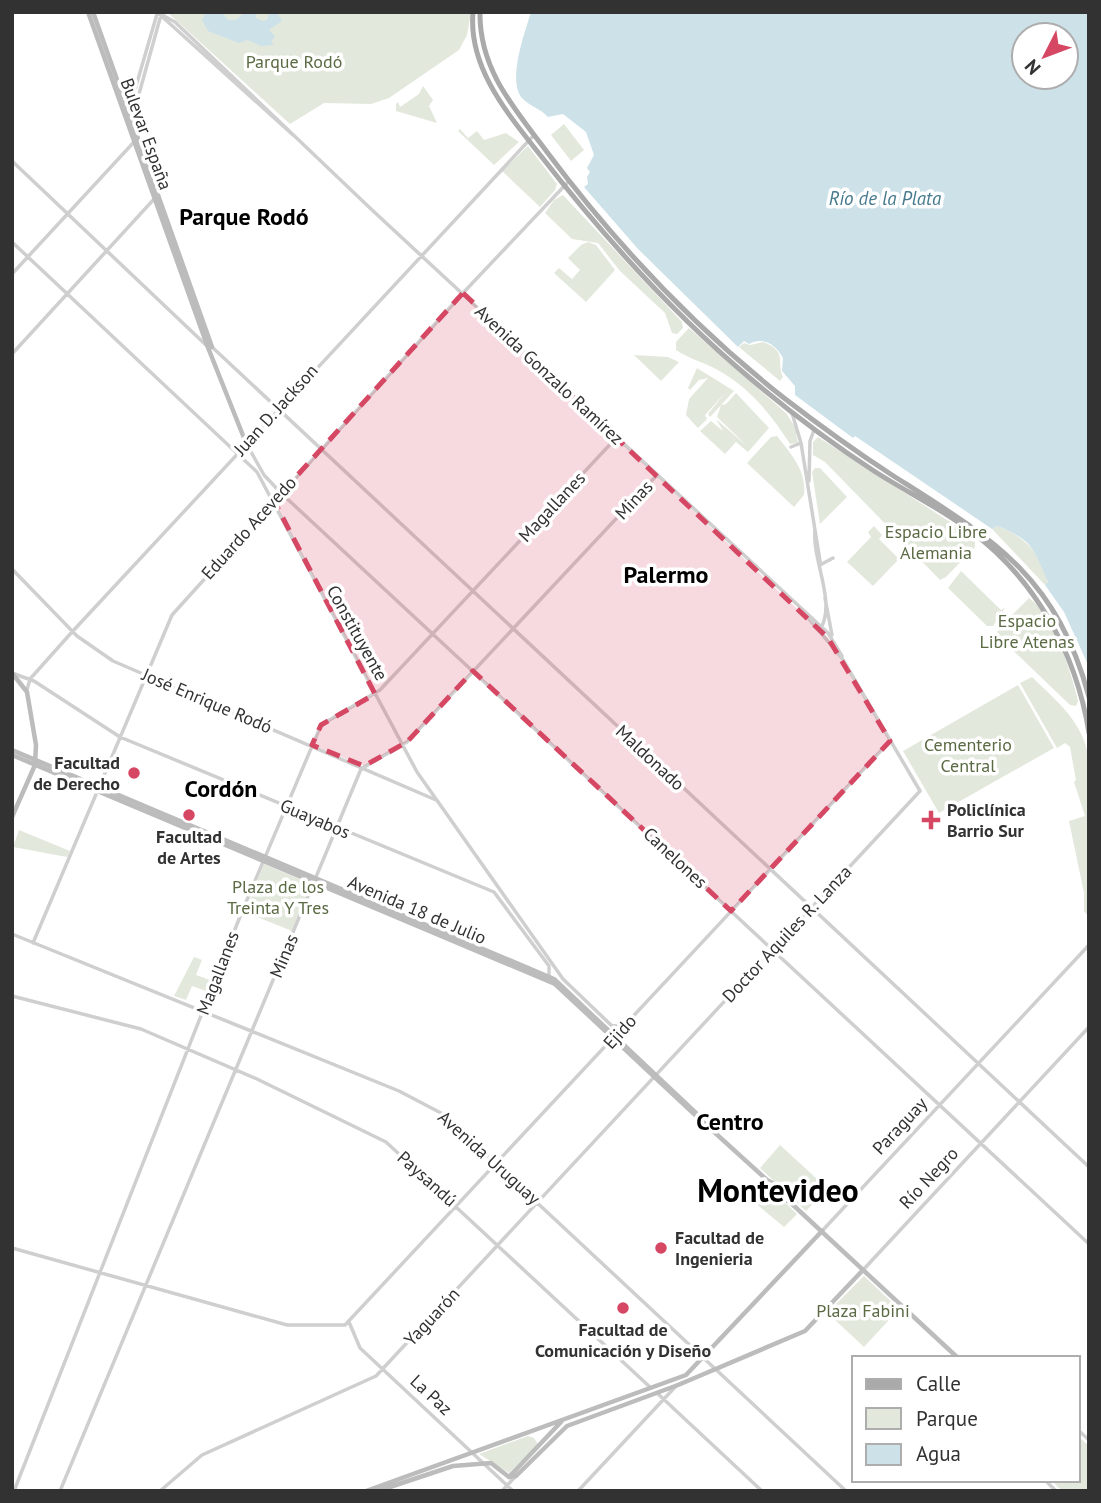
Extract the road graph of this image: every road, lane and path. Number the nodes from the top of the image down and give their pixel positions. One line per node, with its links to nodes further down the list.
1 (90, 12): 5 (main road, Bulevar España)
2 (473, 12): 8 (main road)
3 (480, 12): 7 (main road)
4 (160, 14): 5 (street); 6 (street); 16 (street, Avenida Gonzalo Ramírez)
5 (124, 106): 6 (main road, Bulevar España); 9 (main road, Bulevar España)
6 (132, 121): 9 (main road, Bulevar España)
7 (534, 135): 8 (street, Juan D. Jackson); 11 (main road)
8 (528, 139): 11 (main road); 16 (street, Juan D. Jackson)
9 (136, 140): 12 (main road, Bulevar España); 13 (street)
10 (12, 160): 13 (street, Maldonado)
11 (567, 184): 20 (street, Eduardo Acevedo); 25 (main road); 26 (main road)
12 (156, 197): 15 (street); 21 (main road, Bulevar España)
13 (68, 214): 15 (street, Maldonado); 17 (street)
14 (12, 242): 17 (street, Canelones)
15 (107, 250): 19 (street); 21 (street, Maldonado)
16 (421, 254): 20 (street, Avenida Gonzalo Ramírez); 24 (street, Juan D. Jackson)
17 (28, 257): 18 (street); 19 (street, Canelones)
18 (12, 274)
19 (68, 293): 22 (street); 32 (street, Canelones)
20 (463, 293): 27 (street, Avenida Gonzalo Ramírez); 31 (street, Eduardo Acevedo)
21 (210, 346): 23 (main road, Bulevar España); 24 (street, Maldonado)
22 (12, 354)
23 (222, 382): 28 (main road, Constituyente)
24 (276, 410): 28 (street, Juan D. Jackson); 31 (street, Maldonado)
25 (791, 412): 26 (main road); 29 (street)
26 (816, 426): 35 (street); 55 (main road); 56 (main road)
27 (617, 438): 34 (street, Avenida Gonzalo Ramírez); 41 (street, Magallanes)
28 (246, 443): 32 (street, Juan D. Jackson); 33 (street, Constituyente)
29 (801, 443): 30 (street); 35 (street)
30 (791, 447)
31 (319, 450): 36 (street, Eduardo Acevedo); 41 (street, Maldonado)
32 (238, 452): 33 (street, Canelones); 45 (street, Juan D. Jackson)
33 (259, 472): 36 (street, Canelones); 37 (street, Constituyente)
34 (657, 475): 43 (street, Avenida Gonzalo Ramírez); 44 (street, Minas)
35 (808, 483): 39 (street)
36 (281, 493): 37 (street, Eduardo Acevedo); 46 (street, Canelones)
37 (274, 501): 51 (street, Eduardo Acevedo); 54 (street, Constituyente)
38 (833, 558): 39 (street)
39 (820, 563): 42 (street)
40 (12, 569): 45 (street, José Enrique Rodó)
41 (472, 592): 44 (street, Maldonado); 46 (street, Magallanes)
42 (825, 598): 43 (street); 47 (street)
43 (821, 629): 47 (street, Avenida Gonzalo Ramírez); 48 (street, Avenida Gonzalo Ramírez)
44 (512, 630): 49 (street, Minas); 72 (street, Maldonado)
45 (72, 632): 51 (street, José Enrique Rodó); 52 (street, Juan D. Jackson)
46 (434, 634): 49 (street, Canelones); 54 (street, Magallanes)
47 (832, 637): 48 (street, Avenida Gonzalo Ramírez)
48 (842, 658): 58 (street, Avenida Gonzalo Ramírez)
49 (473, 671): 60 (street, Minas); 75 (street, Canelones)
50 (12, 673): 52 (street, Guayabos); 53 (main road)
51 (147, 676): 57 (street, Eduardo Acevedo); 59 (street, José Enrique Rodó)
52 (30, 679): 53 (street, Juan D. Jackson); 57 (street, Guayabos)
53 (27, 692): 62 (main road)
54 (375, 694): 59 (street, Magallanes); 60 (street, Constituyente)
55 (1089, 697)
56 (1089, 733)
57 (120, 737): 64 (street, Eduardo Acevedo); 68 (street, Guayabos)
58 (890, 741): 65 (street, Avenida Gonzalo Ramírez); 72 (street, Ejido)
59 (312, 745): 63 (street, José Enrique Rodó); 68 (street, Magallanes)
60 (402, 745): 63 (street, Minas); 67 (street, Constituyente)
61 (12, 753): 62 (main road, Avenida 18 de Julio)
62 (35, 762): 64 (main road, Avenida 18 de Julio); 69 (main road)
63 (363, 766): 66 (street, José Enrique Rodó); 70 (street, Minas)
64 (99, 789): 71 (main road, Avenida 18 de Julio); 77 (street, Eduardo Acevedo)
65 (920, 791): 74 (street, Doctor Aquiles R. Lanza)
66 (428, 794): 67 (street, Constituyente)
67 (441, 803): 81 (street, Constituyente)
68 (286, 807): 70 (street, Guayabos); 71 (street, Magallanes)
69 (12, 817)
70 (337, 828): 73 (street, Minas); 80 (street, Guayabos)
71 (264, 858): 73 (main road, Avenida 18 de Julio); 83 (street, Magallanes)
72 (770, 870): 74 (street, Maldonado); 75 (street, Ejido)
73 (315, 880): 80 (main road, Avenida 18 de Julio); 89 (street, Minas)
74 (812, 909): 79 (street, Doctor Aquiles R. Lanza); 92 (street, Maldonado)
75 (731, 911): 79 (street, Canelones); 86 (street, Ejido)
76 (12, 934): 77 (street, Avenida Uruguay)
77 (33, 943): 83 (street, Avenida Uruguay)
78 (1089, 945): 92 (street, Paraguay)
79 (773, 950): 94 (street, Doctor Aquiles R. Lanza); 96 (street, Canelones)
80 (547, 978): 85 (main road, Avenida 18 de Julio); 90 (main road, Avenida 18 de Julio)
81 (572, 989): 84 (street, Avenida 18 de Julio)
82 (12, 996): 91 (street, Paysandú)
83 (203, 1012): 89 (street, Avenida Uruguay); 91 (street, Magallanes)
84 (599, 1014): 85 (street, Avenida 18 de Julio); 87 (street, Avenida 18 de Julio)
85 (602, 1023): 87 (street, Avenida 18 de Julio); 90 (main road, Avenida 18 de Julio)
86 (627, 1024): 87 (street, Avenida 18 de Julio); 90 (street, Ejido)
87 (612, 1026)
88 (1089, 1027): 95 (street, Río Negro)
89 (252, 1032): 93 (street, Minas); 98 (street, Avenida Uruguay)
90 (614, 1038): 94 (main road, Avenida 18 de Julio); 98 (street, Ejido)
91 (189, 1049): 93 (street, Paysandú); 107 (street, Magallanes)
92 (978, 1064): 95 (street, Maldonado); 96 (street, Paraguay)
93 (235, 1070): 101 (street, Paysandú); 108 (street, Minas)
94 (656, 1076): 100 (street, Yaguarón); 102 (main road, Avenida 18 de Julio)
95 (1019, 1102): 97 (street, Río Negro); 99 (street, Maldonado)
96 (939, 1105): 97 (street, Canelones); 102 (street, Paraguay)
97 (981, 1144): 103 (street, Canelones); 106 (street, Río Negro)
98 (496, 1163): 100 (street, Avenida Uruguay); 101 (street, Ejido)
99 (1089, 1167)
100 (539, 1203): 104 (street, Yaguarón); 111 (street, Avenida Uruguay)
101 (457, 1205): 104 (street, Paysandú); 109 (street, Ejido)
102 (822, 1231): 106 (main road, Avenida 18 de Julio); 111 (main road, Paraguay)
103 (1089, 1244)
104 (499, 1245): 112 (street, Yaguarón); 115 (street, Paysandú)
105 (12, 1248): 107 (street)
106 (863, 1270): 110 (main road, Avenida 18 de Julio); 113 (main road, Río Negro)
107 (99, 1273): 108 (street); 124 (street, Magallanes)
108 (145, 1287): 109 (street); 125 (street, Minas)
109 (349, 1322): 112 (street, La Paz)
110 (956, 1356)
111 (704, 1358): 113 (street, Avenida Uruguay); 115 (main road, Paraguay)
112 (383, 1369): 119 (street, La Paz); 126 (street, Yaguarón)
113 (716, 1369): 114 (main road, Río Negro); 133 (street, Avenida Uruguay)
114 (677, 1385): 116 (main road, Río Negro); 117 (street)
115 (652, 1388): 116 (street, Paysandú); 118 (main road, Paraguay)
116 (657, 1392): 117 (street, Paysandú); 121 (main road, Río Negro)
117 (664, 1399): 131 (street); 132 (street, Paysandú)
118 (566, 1418): 119 (main road, Paraguay); 122 (main road)
119 (472, 1452): 120 (street, La Paz); 127 (main road, Paraguay)
120 (483, 1462): 122 (main road, La Paz); 123 (street, La Paz); 128 (main road)
121 (516, 1476): 122 (main road); 123 (street)
122 (509, 1477): 123 (street)
123 (507, 1485): 129 (street); 130 (street, La Paz)
124 (14, 1491)
125 (60, 1491)
126 (160, 1491)
127 (366, 1491)
128 (378, 1491)
129 (502, 1491)
130 (513, 1491)
131 (578, 1491)
132 (762, 1491)
133 (846, 1491)

